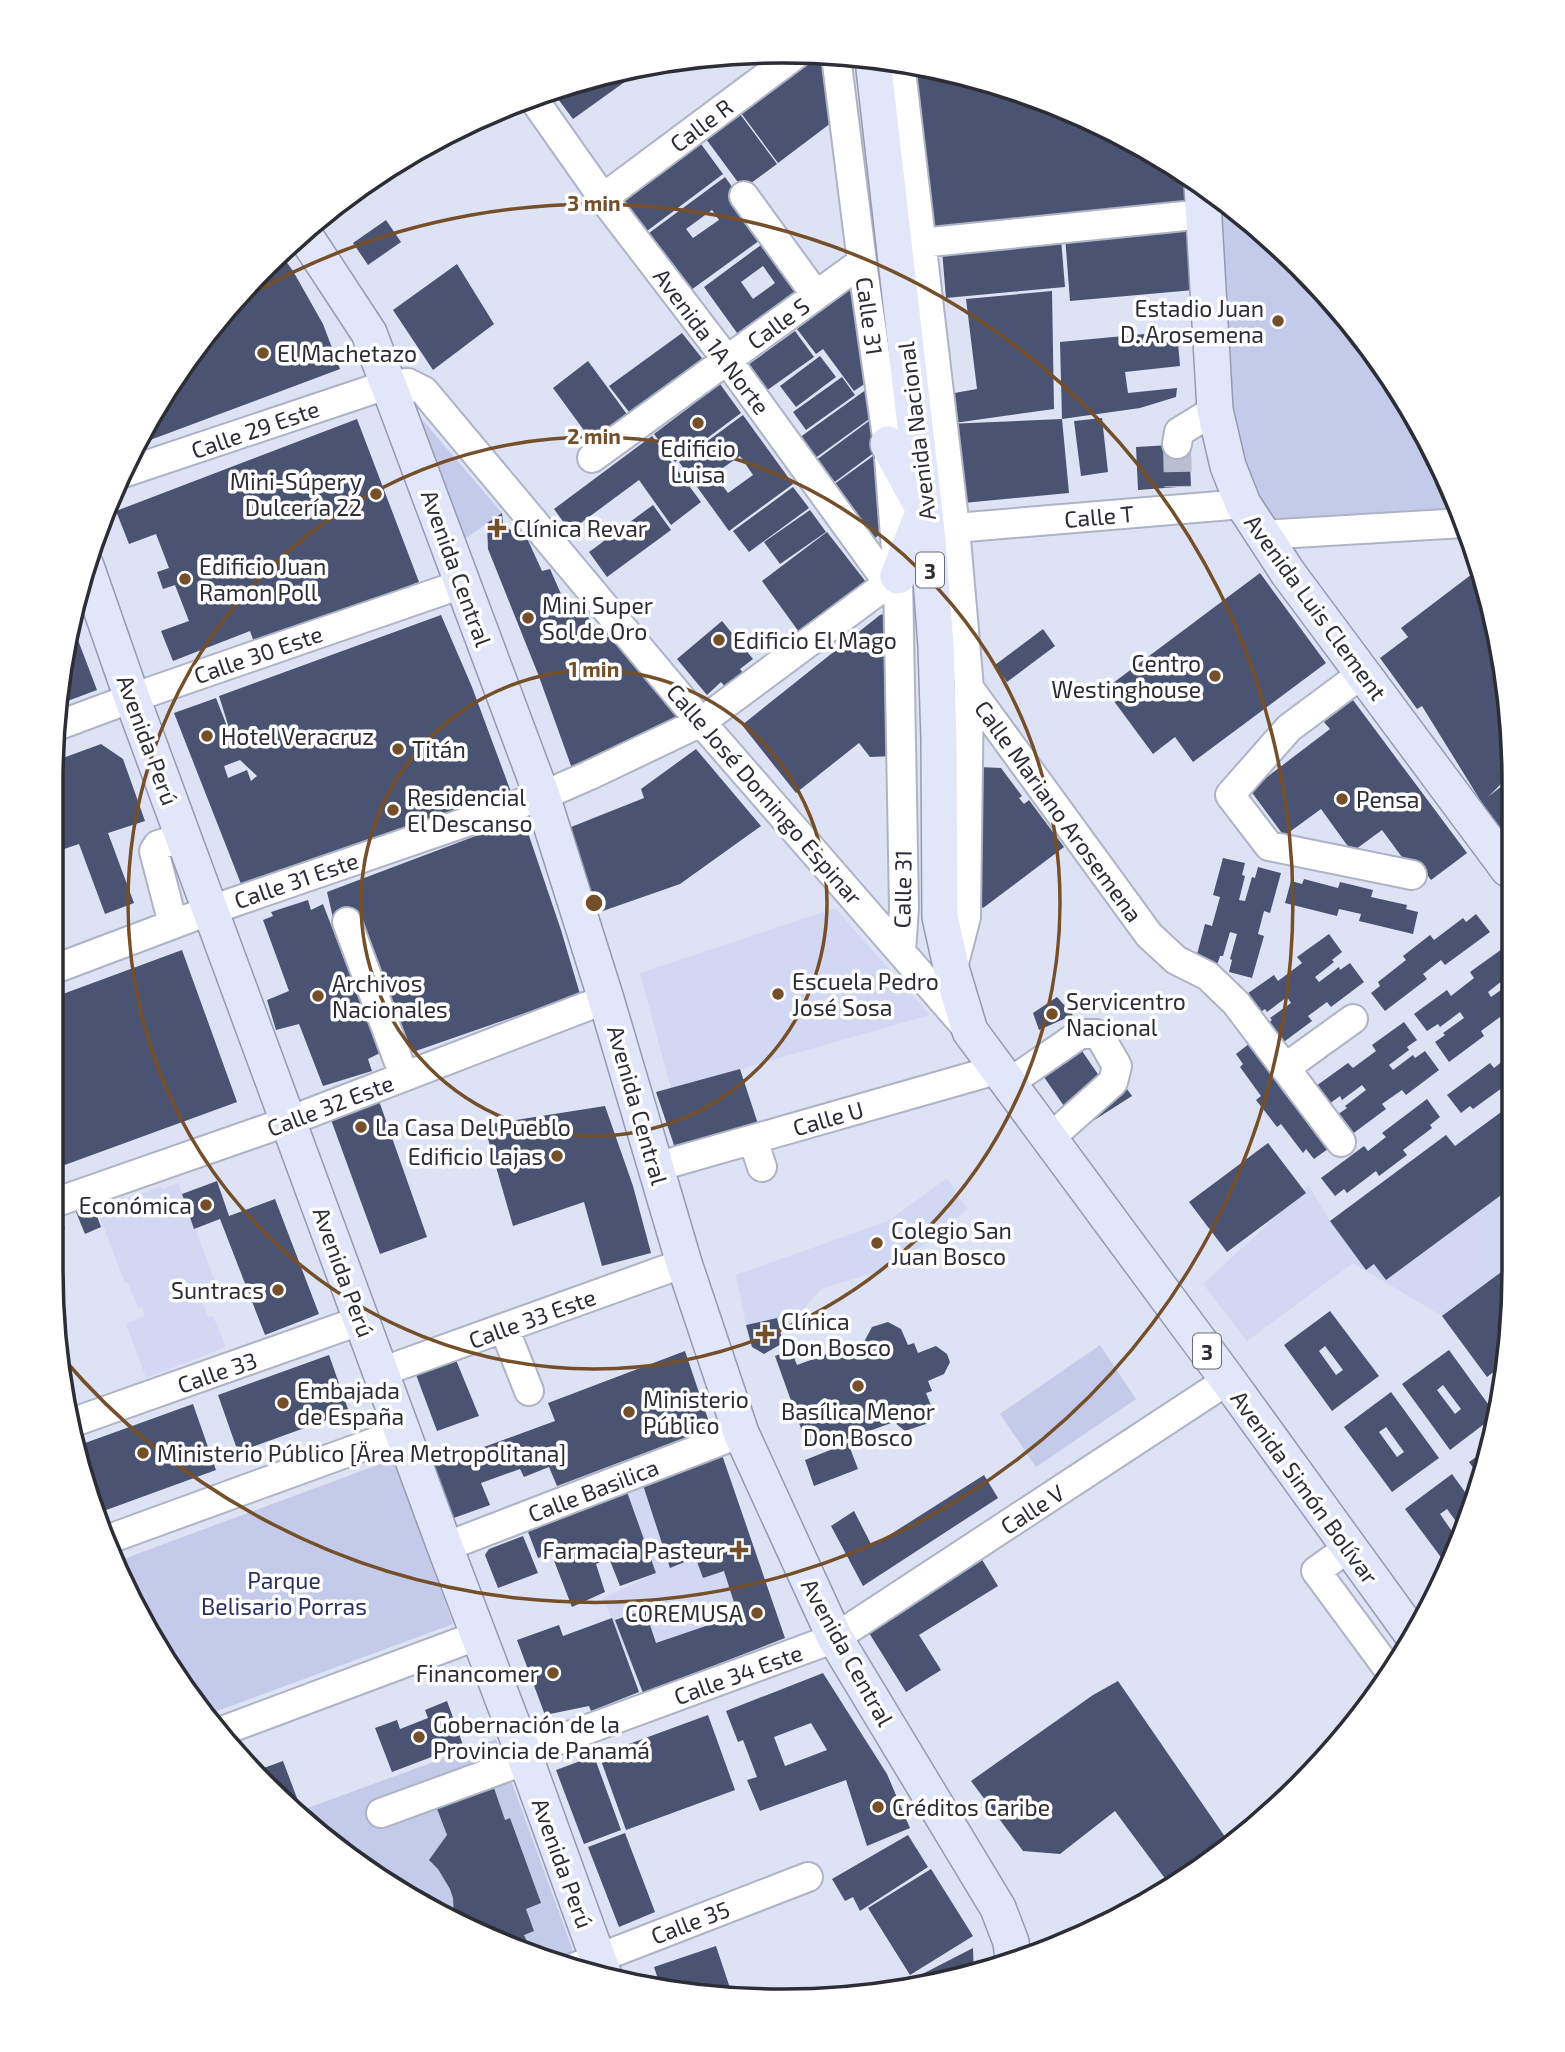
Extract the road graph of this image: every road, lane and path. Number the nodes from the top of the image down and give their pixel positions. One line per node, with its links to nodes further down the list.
1 (784, 63): 7 (street, Calle R)
2 (837, 66): 11 (street, Calle 31)
3 (874, 69): 23 (main road, Avenida Nacional / 3)
4 (901, 73): 10 (street, Avenida Nacional)
5 (538, 106): 7 (street, Avenida 1A Norte)
6 (744, 196): 12 (street)
7 (603, 198): 13 (street, Avenida 1A Norte)
8 (1203, 199): 10 (street); 15 (main road, Avenida Luis Clement)
9 (309, 241): 14 (main road, Avenida Central)
10 (921, 243): 25 (street, Avenida Nacional)
11 (862, 262): 12 (street, Calle S); 16 (street, Calle 31)
12 (816, 295): 13 (street, Calle S)
13 (727, 360): 18 (street, Calle S); 27 (street, Avenida 1A Norte)
14 (389, 384): 19 (street, Calle 29 Este); 29 (main road, Avenida Central); 33 (street, Calle José Domingo Espinar)
15 (1215, 410): 17 (street); 21 (main road, Avenida Luis Clement)
16 (888, 444): 23 (main road); 27 (street, Calle 31)
17 (1177, 444)
18 (592, 458)
19 (135, 469)
20 (1178, 487): 22 (street)
21 (1243, 504): 22 (street, Calle T); 26 (main road, Avenida Luis Clement)
22 (1201, 508): 25 (street, Calle T)
23 (925, 510): 27 (main road); 44 (main road, Avenida Nacional / 3)
24 (1453, 524): 26 (street)
25 (955, 528): 31 (street, Avenida Nacional)
26 (1262, 535): 30 (main road, Avenida Luis Clement)
27 (898, 576): 33 (street); 42 (street, Calle 31)
28 (92, 583): 32 (main road, Avenida Perú)
29 (462, 584): 32 (street, Calle 30 Este); 35 (main road, Avenida Central)
30 (1363, 673): 37 (main road, Avenida Luis Clement); 38 (street)
31 (969, 688): 44 (street, Avenida Nacional); 48 (street, Calle Mariano Arosemena)
32 (132, 698): 34 (street, Calle 30 Este); 36 (main road, Avenida Perú)
33 (701, 722): 35 (street); 42 (street, Calle José Domingo Espinar)
34 (66, 723)
35 (542, 796): 39 (street, Calle 31 Este); 45 (main road, Avenida Central)
36 (184, 837): 39 (main road, Avenida Perú); 41 (street)
37 (1502, 861)
38 (1412, 875)
39 (211, 910): 41 (street, Calle 31 Este); 51 (main road, Avenida Perú)
40 (346, 922): 49 (street)
41 (173, 924): 43 (street, Calle 31 Este)
42 (901, 951): 47 (street, Calle José Domingo Espinar)
43 (63, 966)
44 (952, 971): 47 (main road, Avenida Nacional / 3)
45 (606, 999): 49 (street, Calle 32 Este); 55 (main road, Avenida Central)
46 (1353, 1019): 48 (street)
47 (970, 1031): 50 (main road, Avenida Nacional / 3)
48 (1285, 1068): 54 (street, Calle Mariano Arosemena)
49 (404, 1076): 51 (street, Calle 32 Este)
50 (1004, 1076): 52 (main road, Avenida Simón Bolívar / 3); 52 (street, Calle U); 53 (street, Calle U)
51 (289, 1121): 57 (street, Calle 32 Este); 59 (main road, Avenida Perú)
52 (1050, 1138): 62 (main road, Avenida Simón Bolívar / 3)
53 (752, 1140): 55 (street, Calle U); 56 (street)
54 (1341, 1142)
55 (656, 1167): 58 (main road, Avenida Central)
56 (762, 1167)
57 (63, 1200)
58 (684, 1263): 60 (street, Calle 33 Este); 66 (main road, Avenida Central)
59 (362, 1320): 61 (main road, Avenida Perú); 64 (street, Calle 33)
60 (504, 1328): 61 (street, Calle 33 Este); 63 (street)
61 (381, 1372): 65 (main road, Avenida Perú)
62 (1228, 1380): 69 (main road, Avenida Simón Bolívar / 3); 72 (street, Calle V)
63 (529, 1391)
64 (79, 1420)
65 (403, 1432): 67 (street); 68 (main road, Avenida Perú)
66 (740, 1433): 68 (street, Calle Basilica); 72 (main road, Avenida Central)
67 (115, 1537)
68 (445, 1547): 71 (main road, Avenida Perú)
69 (1348, 1548): 70 (main road, Avenida Simón Bolívar / 3); 73 (street)
70 (1407, 1627)
71 (479, 1635): 74 (street); 75 (main road, Avenida Perú)
72 (835, 1638): 75 (street, Calle 34 Este); 78 (main road, Avenida Central)
73 (1384, 1664)
74 (229, 1728)
75 (525, 1757): 76 (street, Calle 34 Este); 79 (main road, Avenida Perú)
76 (381, 1813)
77 (808, 1877): 80 (street, Calle 35)
78 (1012, 1952)
79 (590, 1962)
80 (600, 1965)

